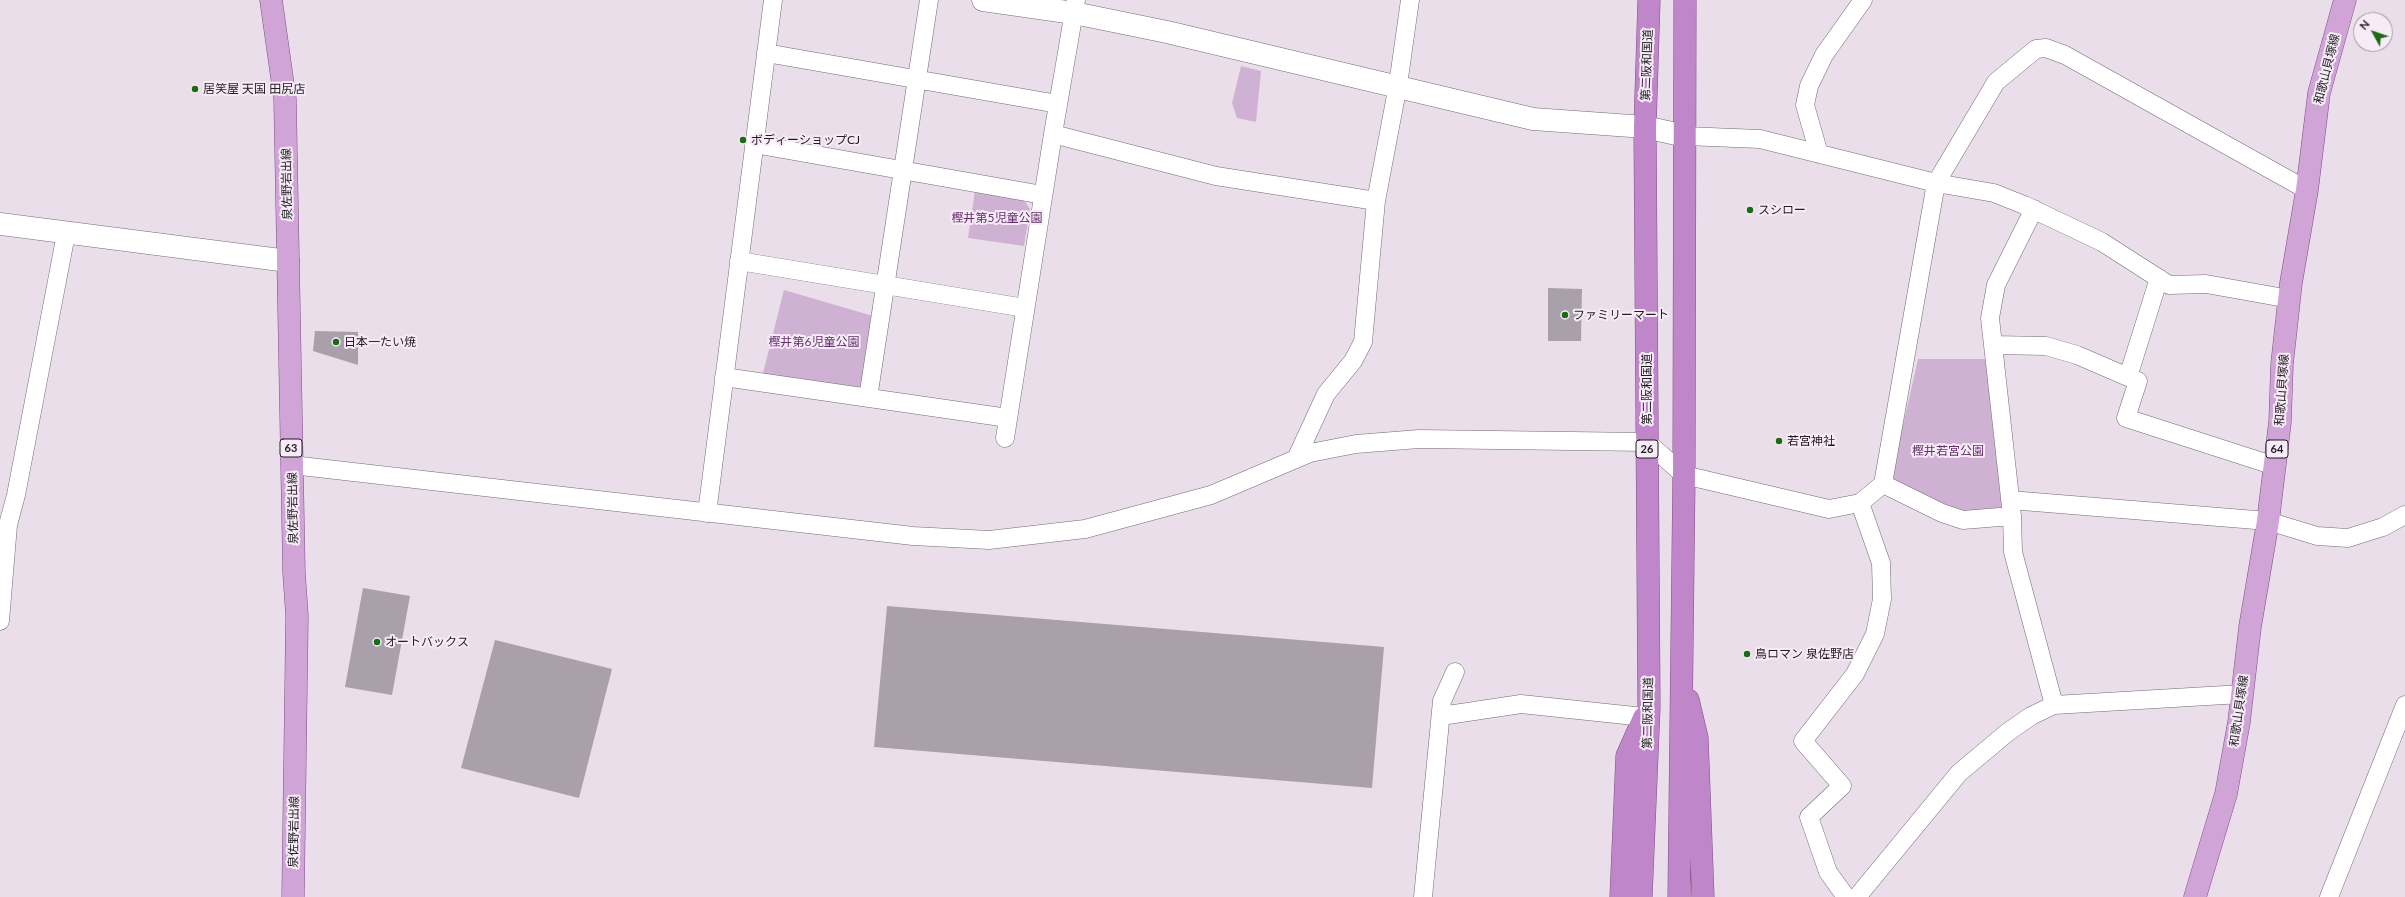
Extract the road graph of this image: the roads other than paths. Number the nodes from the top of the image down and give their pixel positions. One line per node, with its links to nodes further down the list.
1 (272, 0): 29 (main road, 泉佐野岩出線 / 63)
2 (773, 0): 11 (street)
3 (929, 0): 12 (street)
4 (983, 0): 10 (street)
5 (1410, 0): 13 (street)
6 (1649, 0): 15 (highway, 第二阪和国道 / 26)
7 (1685, 0): 17 (highway)
8 (1863, 0): 19 (street)
9 (2345, 0): 22 (main road, 和歌山貝塚線 / 64)
10 (1075, 7): 13 (street); 14 (street)
11 (766, 53): 12 (street); 18 (street)
12 (917, 79): 14 (street); 20 (street)
13 (1398, 85): 15 (street); 24 (street)
14 (1058, 104): 16 (street)
15 (1645, 127): 17 (street); 40 (highway, 第二阪和国道 / 26)
16 (1052, 134): 23 (street); 24 (street)
17 (1685, 136): 19 (street); 44 (highway)
18 (754, 144): 20 (street); 28 (street)
19 (1819, 154): 21 (street)
20 (904, 170): 23 (street); 31 (street)
21 (1936, 183): 22 (street); 25 (street); 45 (street)
22 (2307, 190): 32 (main road, 和歌山貝塚線 / 64)
23 (1043, 194): 33 (street)
24 (1376, 201): 41 (street)
25 (2034, 209): 30 (street); 34 (street)
26 (0, 224): 27 (street)
27 (66, 234): 29 (street); 51 (street)
28 (739, 260): 31 (street); 35 (street)
29 (288, 262): 42 (main road, 泉佐野岩出線 / 63)
30 (2159, 278): 32 (street); 36 (street)
31 (887, 285): 33 (street); 37 (street)
32 (2290, 299): 43 (main road, 和歌山貝塚線 / 64)
33 (1025, 308): 38 (street)
34 (1994, 344): 36 (street); 47 (street)
35 (724, 377): 37 (street); 48 (street)
36 (2128, 377): 43 (street)
37 (868, 398): 38 (street)
38 (1008, 418): 39 (street)
39 (1005, 438)
40 (1647, 442): 41 (street); 44 (street); 57 (highway, 第二阪和国道 / 26)
41 (1296, 459): 48 (street)
42 (292, 465): 48 (street); 59 (main road, 泉佐野岩出線 / 63)
43 (2275, 466): 50 (main road, 和歌山貝塚線 / 64)
44 (1684, 475): 46 (street); 52 (highway)
45 (1883, 484): 46 (street); 47 (street)
46 (1860, 503): 65 (street)
47 (2011, 508): 50 (street); 55 (street)
48 (707, 513)
49 (2405, 515): 50 (street)
50 (2268, 521): 54 (main road, 和歌山貝塚線 / 64)
51 (0, 621)
52 (1680, 670): 63 (highway); 64 (highway)
53 (1455, 672): 58 (street)
54 (2242, 694): 55 (street); 67 (main road, 和歌山貝塚線 / 64)
55 (2054, 705): 66 (street)
56 (2405, 705): 68 (street)
57 (1646, 712): 58 (street); 61 (highway); 62 (highway, 第二阪和国道 / 26)
58 (1441, 716): 60 (street)
59 (293, 897)
60 (1423, 897)
61 (1621, 897)
62 (1641, 897)
63 (1679, 897)
64 (1703, 897)
65 (1846, 897)
66 (1857, 897)
67 (2195, 897)
68 (2329, 897)

